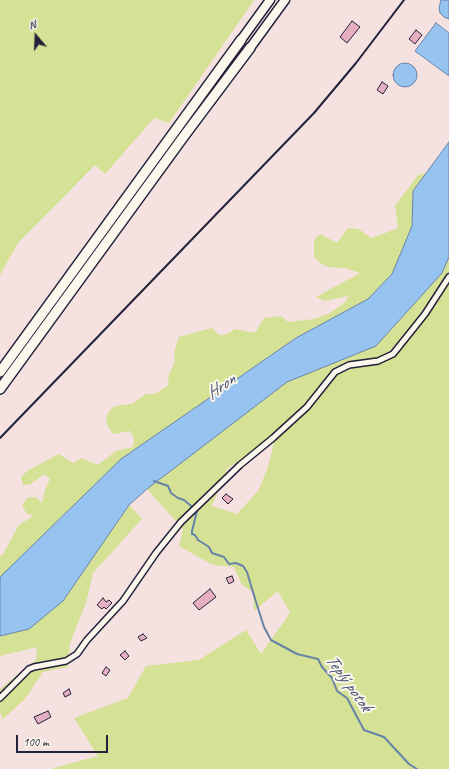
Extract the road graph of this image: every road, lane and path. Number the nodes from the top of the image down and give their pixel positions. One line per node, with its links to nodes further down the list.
1 (285, 0): 4 (main road)
2 (269, 1): 3 (main road)
3 (241, 40): 6 (highway)
4 (250, 48): 7 (highway)
5 (449, 277): 8 (street)
6 (0, 372)
7 (0, 389)
8 (0, 698)

